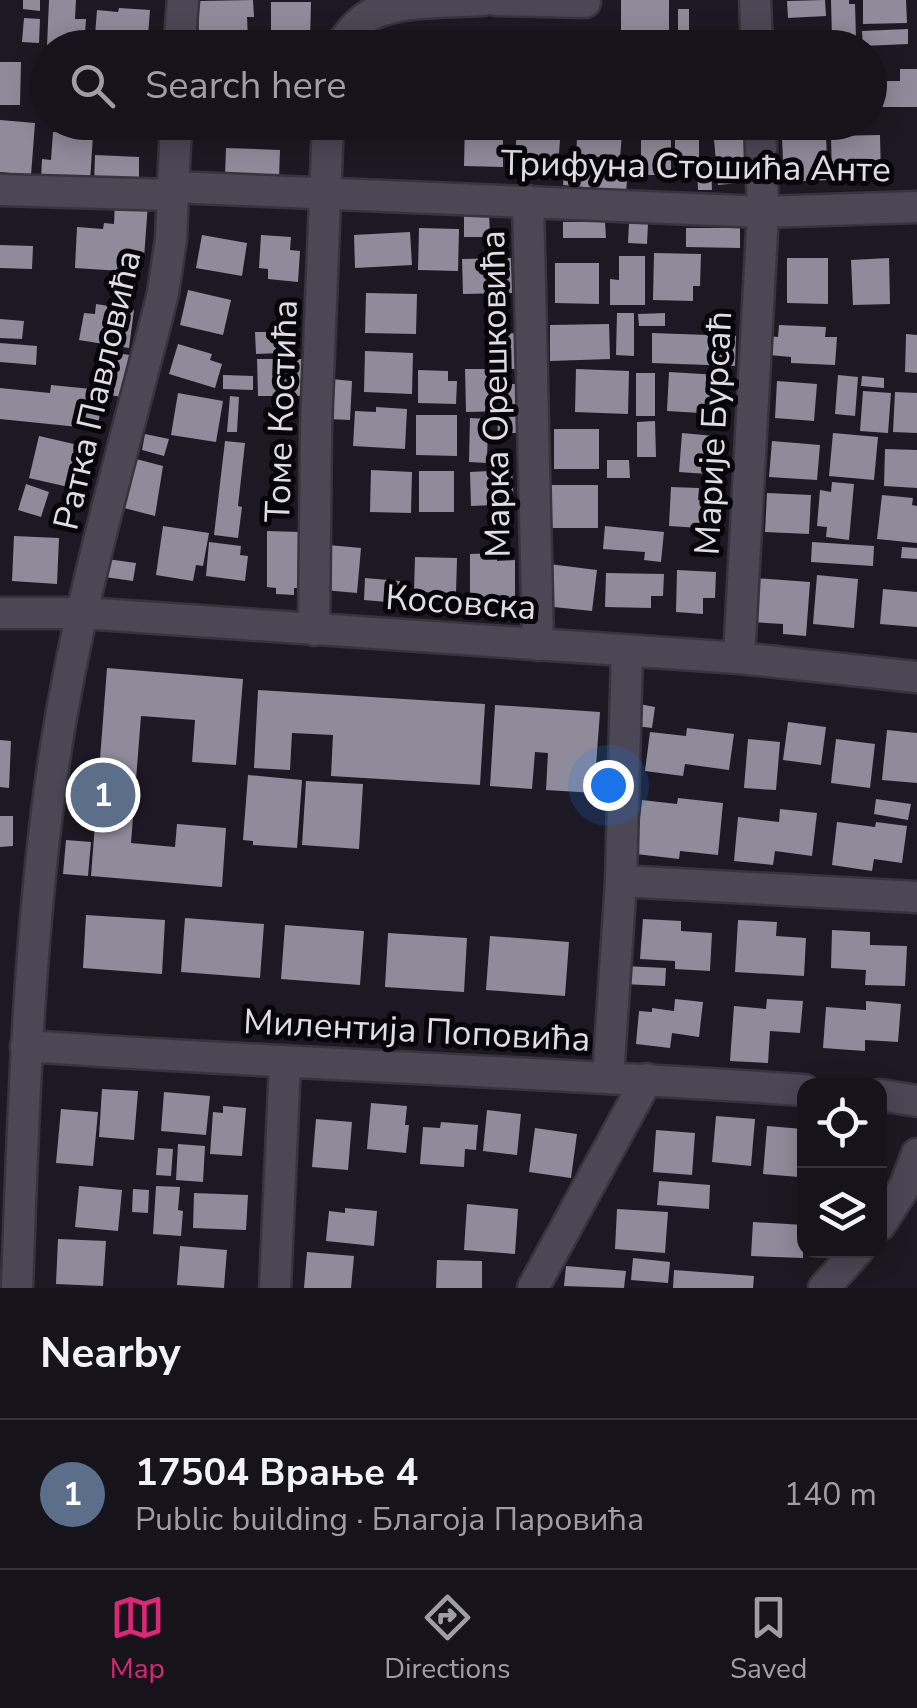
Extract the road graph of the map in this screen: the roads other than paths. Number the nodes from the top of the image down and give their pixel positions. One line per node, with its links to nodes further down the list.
1 (183, 0): 6 (street)
2 (484, 0): 7 (street)
3 (496, 0): 5 (street)
4 (755, 0): 8 (street)
5 (585, 2)
6 (180, 30)
7 (352, 30)
8 (756, 30)
9 (175, 140): 13 (street, Ратка Павловића)
10 (328, 140): 14 (street, Томе Костића)
11 (761, 140): 17 (street, Марије Бурсаћ)
12 (0, 190): 13 (street, Трифуна Стошића Анте)
13 (173, 191): 14 (street, Трифуна Стошића Анте); 19 (street, Ратка Павловића)
14 (326, 194): 15 (street, Трифуна Стошића Анте); 20 (street, Томе Костића)
15 (528, 201): 17 (street, Трифуна Стошића Анте); 21 (street, Марка Орешковића)
16 (917, 207): 17 (street, Трифуна Стошића Анте)
17 (763, 212): 23 (street, Марије Бурсаћ)
18 (0, 613): 19 (street, Косовска)
19 (83, 613): 20 (street, Косовска); 27 (street, Ратка Павловића)
20 (314, 630): 21 (street, Косовска)
21 (538, 645): 22 (street, Косовска)
22 (627, 652): 23 (street, Косовска); 25 (street)
23 (739, 658): 24 (street, Косовска)
24 (917, 677)
25 (621, 882): 26 (street); 29 (street)
26 (917, 897)
27 (26, 1046): 28 (street, Милентија Поповића); 37 (street, Ратка Павловића)
28 (284, 1064): 29 (street, Милентија Поповића); 38 (street)
29 (608, 1076): 30 (street, Милентија Поповића)
30 (647, 1079): 31 (street, Милентија Поповића); 39 (street)
31 (797, 1090)
32 (887, 1096): 33 (street)
33 (917, 1101)
34 (917, 1154): 35 (street)
35 (887, 1214)
36 (851, 1258): 40 (street)
37 (17, 1288)
38 (275, 1288)
39 (533, 1288)
40 (824, 1288)

